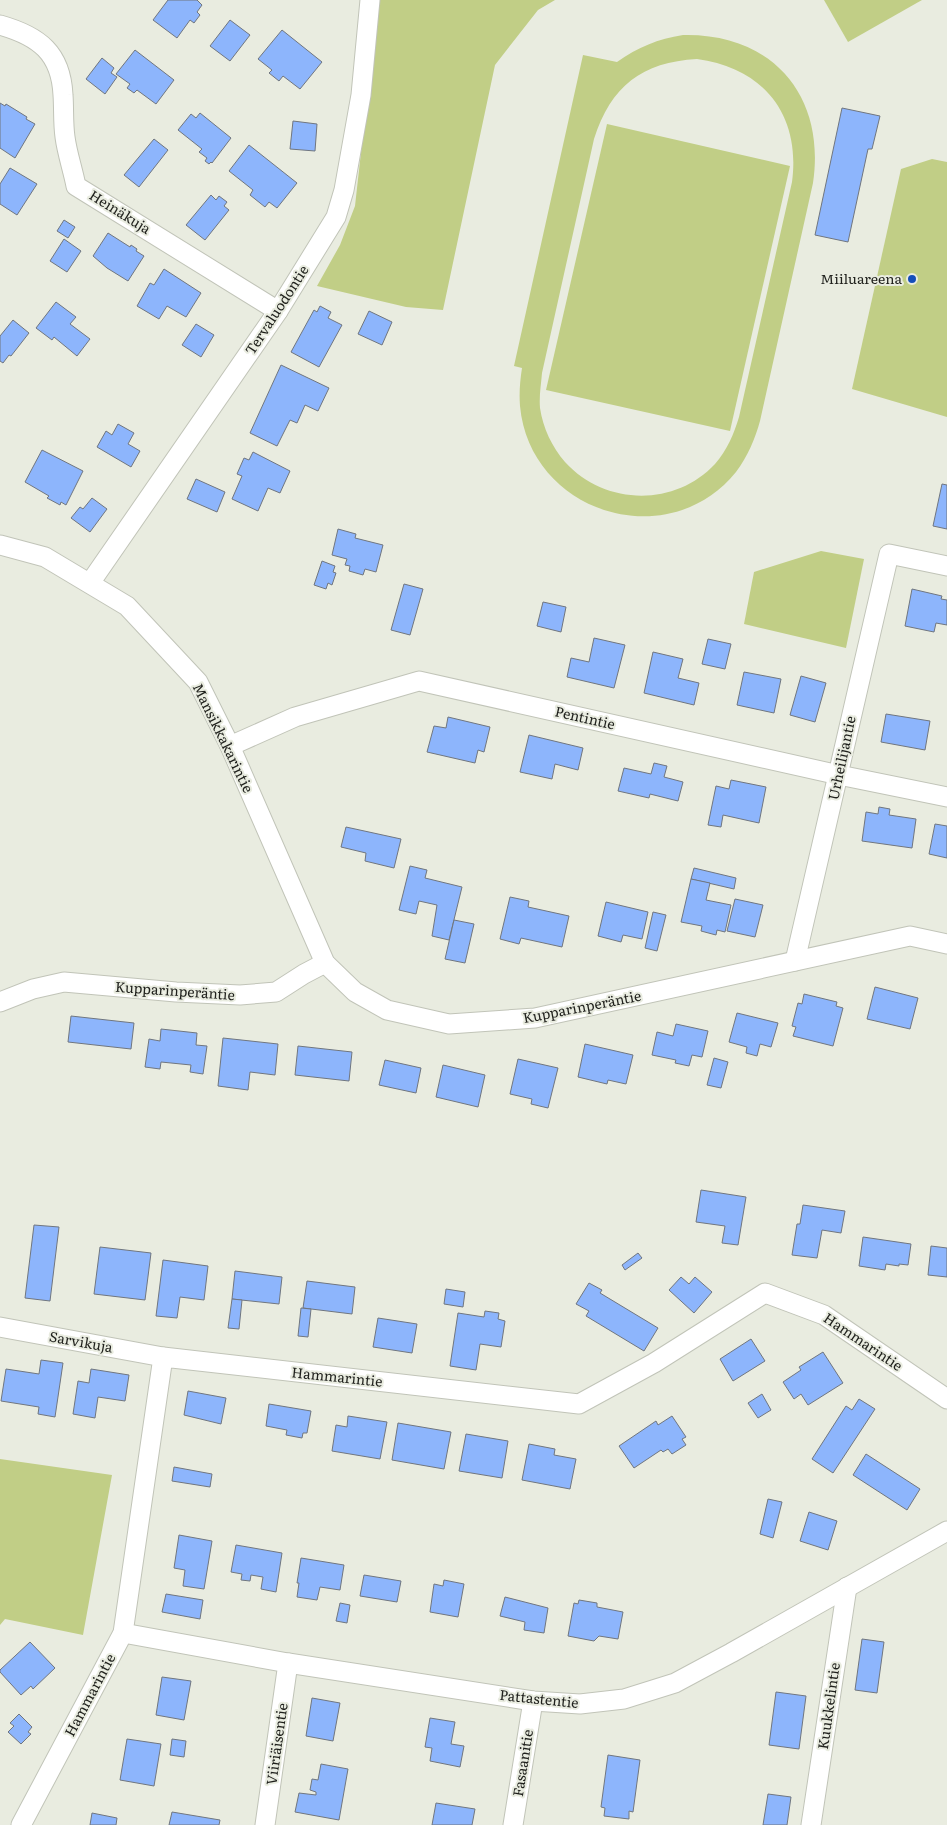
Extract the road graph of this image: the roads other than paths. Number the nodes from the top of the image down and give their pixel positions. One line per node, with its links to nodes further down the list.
1 (370, 0): 3 (street, Tervaluodontie)
2 (0, 25): 3 (street, Heinäkuja)
3 (278, 311): 6 (street, Tervaluodontie)
4 (0, 545): 6 (street, Mansikkakarintie)
5 (947, 566): 8 (street, Urheilijantie)
6 (90, 583): 7 (street, Mansikkakarintie)
7 (230, 746): 8 (street, Pentintie); 12 (street, Mansikkakarintie)
8 (839, 775): 9 (street, Pentintie); 11 (street, Urheilijantie)
9 (947, 797)
10 (947, 944): 11 (street, Kupparinperäntie)
11 (795, 961): 12 (street, Kupparinperäntie)
12 (325, 963): 13 (street, Kupparinperäntie)
13 (0, 1002)
14 (0, 1328): 15 (street, Sarvikuja)
15 (163, 1357): 16 (street, Hammarintie); 19 (street, Hammarintie)
16 (947, 1399)
17 (947, 1531): 18 (street, Pattastentie)
18 (847, 1587): 21 (street, Pattastentie); 25 (street, Kuukkelintie)
19 (123, 1633): 20 (street, Pattastentie); 22 (street, Hammarintie)
20 (288, 1663): 21 (street, Pattastentie); 23 (street, Viiriäisentie)
21 (533, 1701): 24 (street, Fasaanitie)
22 (21, 1825)
23 (266, 1825)
24 (513, 1825)
25 (811, 1825)

